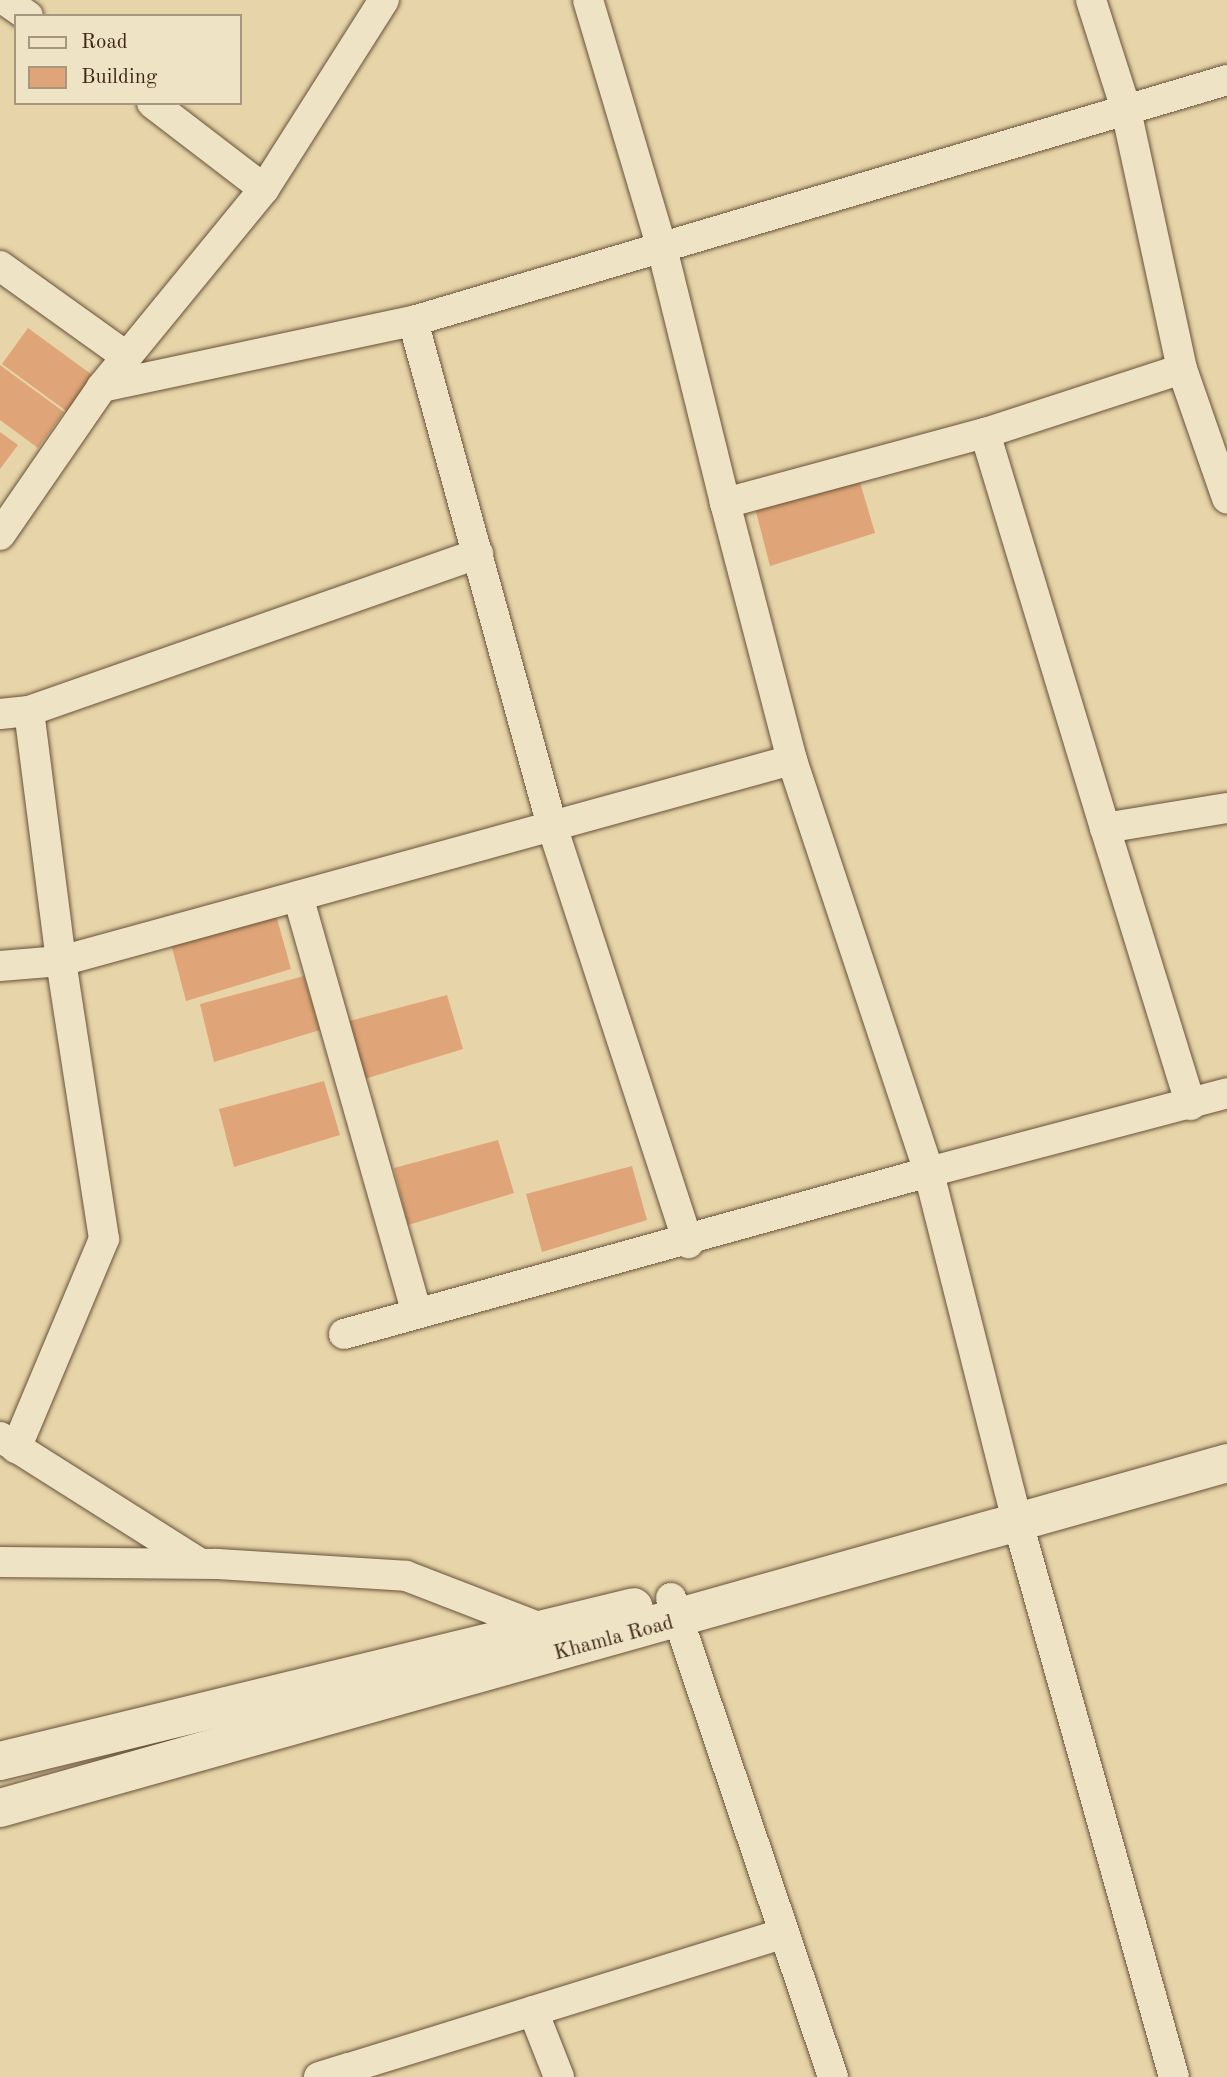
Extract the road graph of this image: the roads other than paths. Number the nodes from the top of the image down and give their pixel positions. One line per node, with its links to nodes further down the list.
1 (4, 0): 5 (street); 6 (street)
2 (384, 0): 10 (street)
3 (589, 0): 11 (street)
4 (1091, 0): 9 (street)
5 (0, 6)
6 (25, 14)
7 (1227, 80): 9 (street)
8 (155, 105): 10 (street)
9 (1125, 106): 11 (street); 15 (street)
10 (264, 189): 14 (street)
11 (663, 252): 13 (street); 19 (street)
12 (0, 266): 14 (street)
13 (414, 321): 16 (street); 21 (street)
14 (127, 357): 16 (street)
15 (1182, 369): 17 (street); 18 (street)
16 (102, 387): 20 (street)
17 (985, 433): 19 (street); 26 (street)
18 (1227, 498)
19 (724, 503): 23 (street)
20 (0, 535)
21 (478, 554): 22 (street); 25 (street)
22 (14, 712): 28 (street)
23 (792, 760): 25 (street); 32 (street)
24 (1227, 808): 26 (street)
25 (552, 826): 27 (street); 33 (street)
26 (1105, 828): 31 (street)
27 (298, 895): 28 (street); 34 (street)
28 (61, 961): 29 (street); 37 (street)
29 (0, 966)
30 (1227, 1093): 31 (street)
31 (1191, 1105): 32 (street)
32 (929, 1172): 33 (street); 39 (street)
33 (688, 1243): 34 (street)
34 (416, 1310): 35 (street)
35 (344, 1334)
36 (1227, 1441): 39 (street, Khamla Road)
37 (8, 1443): 41 (street)
38 (1227, 1463): 39 (street, Khamla Road)
39 (1016, 1517): 42 (street, Khamla Road); 52 (street)
40 (0, 1562): 41 (street)
41 (199, 1563): 43 (street)
42 (675, 1610): 43 (street, Khamla Road); 45 (street, Khamla Road); 46 (street)
43 (543, 1629): 44 (street, Khamla Road)
44 (0, 1761)
45 (0, 1808)
46 (785, 1933): 47 (street); 51 (street)
47 (533, 2011): 48 (street); 50 (street)
48 (350, 2073): 49 (street)
49 (319, 2077)
50 (559, 2077)
51 (833, 2077)
52 (1174, 2077)

